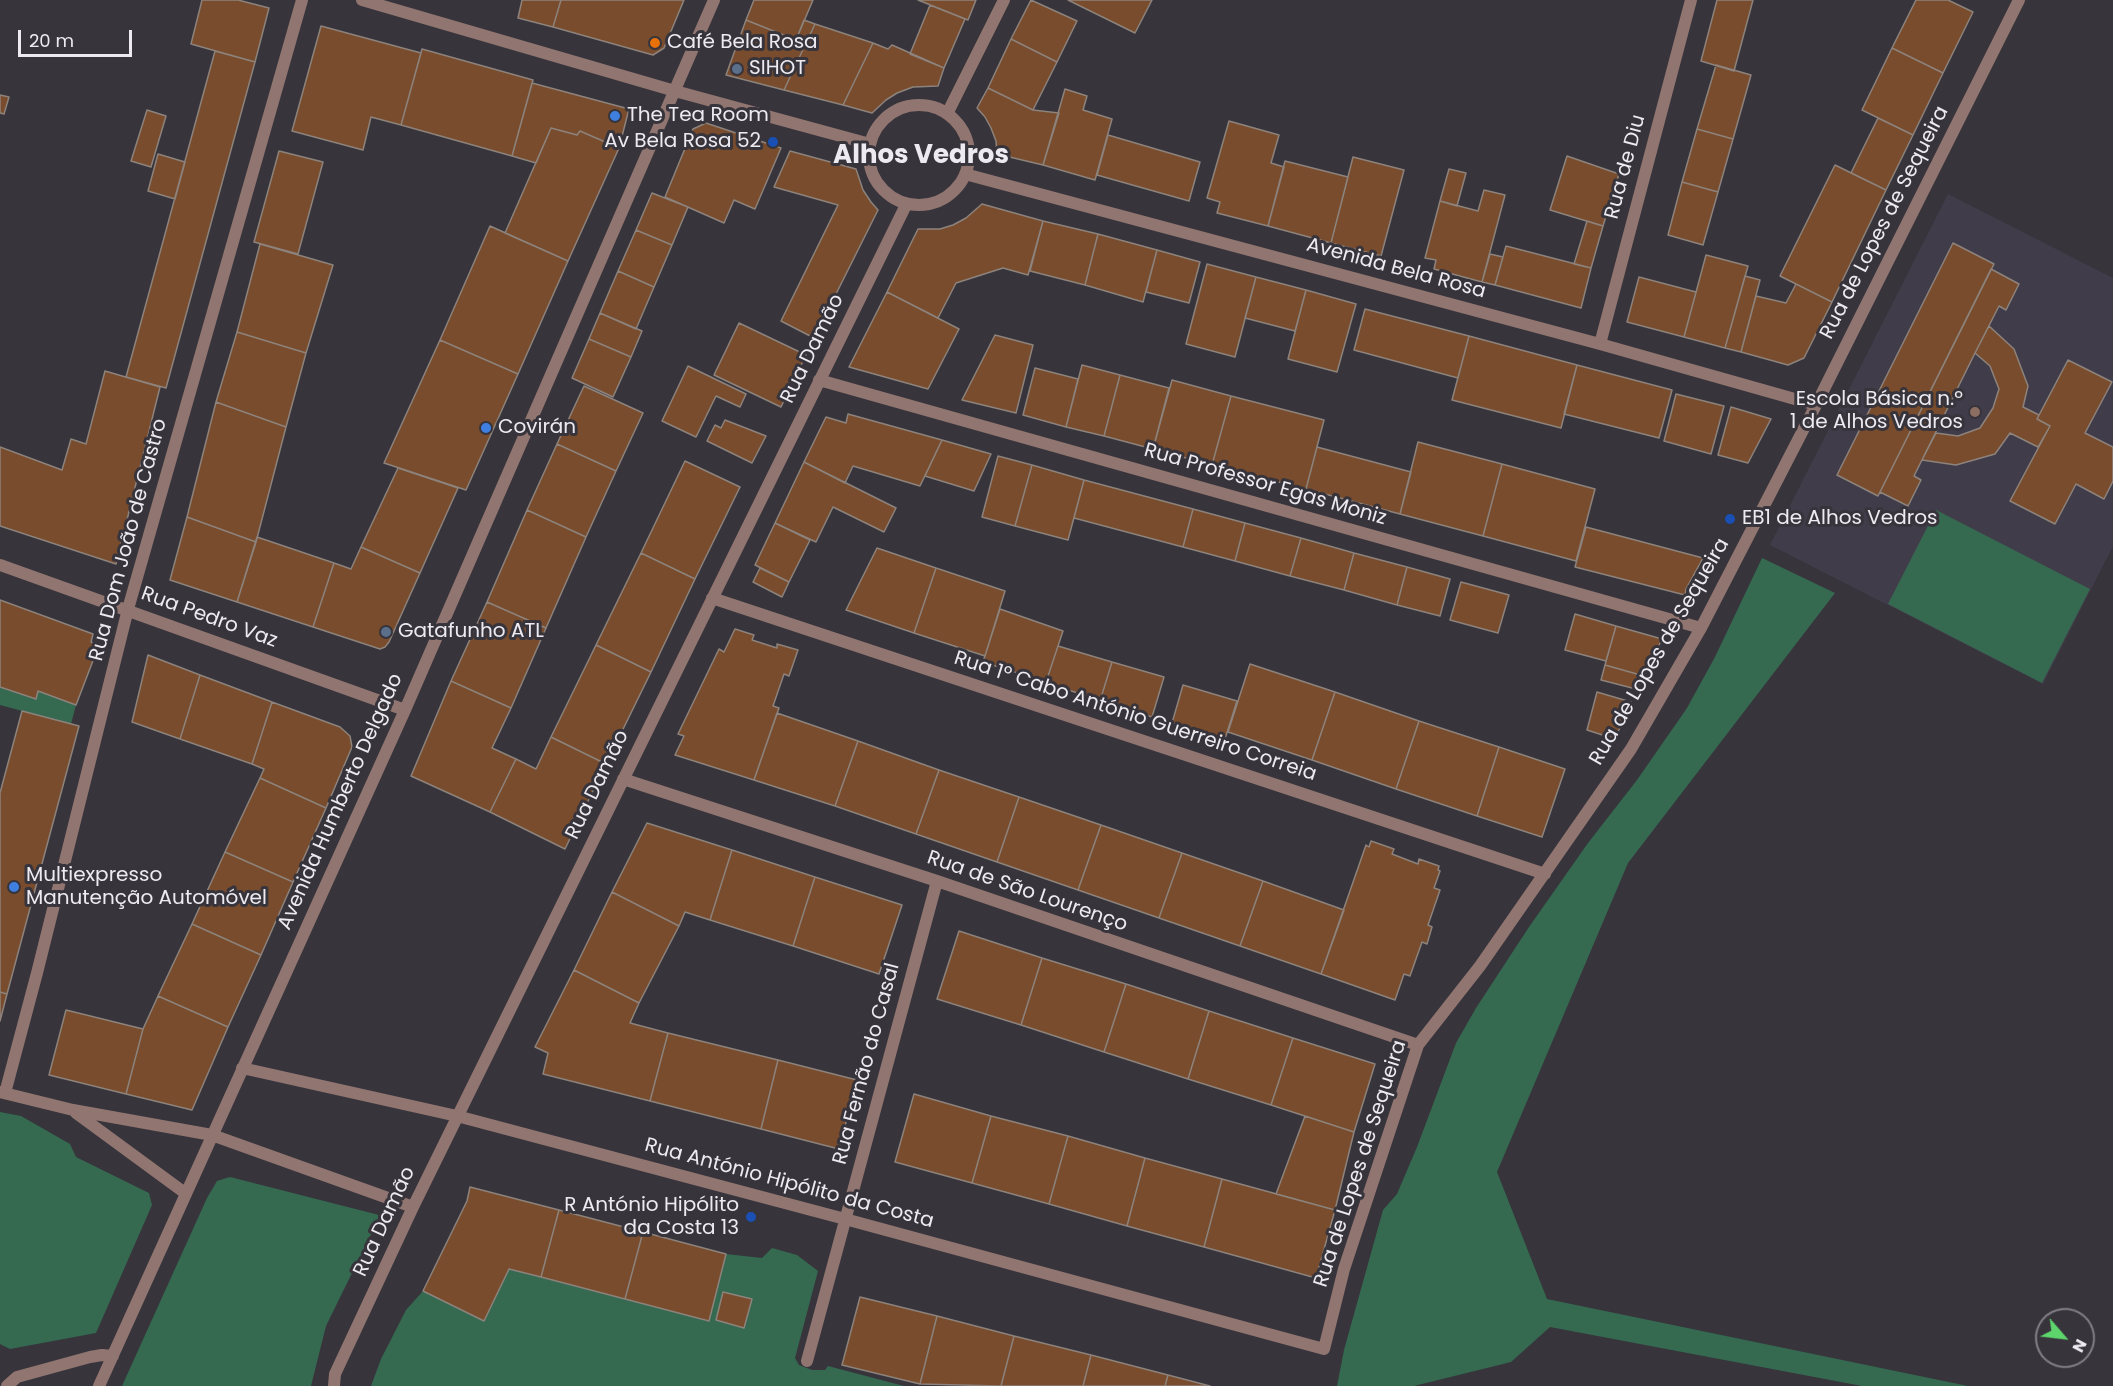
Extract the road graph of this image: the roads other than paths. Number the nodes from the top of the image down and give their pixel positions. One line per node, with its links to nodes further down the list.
1 (302, 0): 17 (street, Rua Dom João de Castro)
2 (362, 0): 7 (street)
3 (714, 0): 7 (street, Avenida Humberto Delgado)
4 (1004, 0): 8 (street)
5 (1691, 0): 12 (street, Rua de Diu)
6 (2019, 0): 14 (street, Rua de Lopes de Sequeira)
7 (675, 91): 9 (street); 19 (street, Avenida Humberto Delgado)
8 (947, 114): 9 (street); 10 (street)
9 (870, 144): 11 (street)
10 (965, 174): 11 (street); 12 (street, Avenida Bela Rosa)
11 (906, 205): 13 (street, Rua Damão)
12 (1600, 344): 14 (street, Avenida Bela Rosa)
13 (819, 380): 16 (street, Rua Damão); 18 (street, Rua Professor Egas Moniz)
14 (1816, 405): 18 (street, Rua de Lopes de Sequeira)
15 (0, 565): 17 (street, Rua Pedro Vaz)
16 (712, 598): 20 (street, Rua Damão); 21 (street, Rua 1º Cabo António Guerreiro Correia)
17 (128, 609): 19 (street, Rua Pedro Vaz); 25 (street, Rua Dom João de Castro)
18 (1701, 628): 21 (street, Rua de Lopes de Sequeira)
19 (405, 710): 24 (street, Avenida Humberto Delgado)
20 (623, 778): 22 (street, Rua de São Lourenço); 27 (street, Rua Damão)
21 (1545, 874): 23 (street, Rua de Lopes de Sequeira)
22 (937, 881): 23 (street, Rua de São Lourenço); 31 (street, Rua Fernão do Casal)
23 (1418, 1045): 32 (street, Rua de Lopes de Sequeira)
24 (242, 1068): 27 (street, Rua António Hipólito da Costa); 28 (street, Avenida Humberto Delgado)
25 (2, 1093): 26 (street)
26 (73, 1110): 28 (street); 29 (street)
27 (457, 1116): 30 (street, Rua Damão); 31 (street, Rua António Hipólito da Costa)
28 (212, 1135): 29 (street, Avenida Humberto Delgado); 30 (street)
29 (184, 1193): 33 (street, Avenida Humberto Delgado)
30 (413, 1207): 37 (street, Rua Damão)
31 (845, 1219): 32 (street, Rua António Hipólito da Costa); 34 (street, Rua Fernão do Casal)
32 (1324, 1349)
33 (112, 1356): 35 (street); 36 (street, Avenida Humberto Delgado)
34 (807, 1361)
35 (7, 1386)
36 (99, 1386)
37 (334, 1386)

